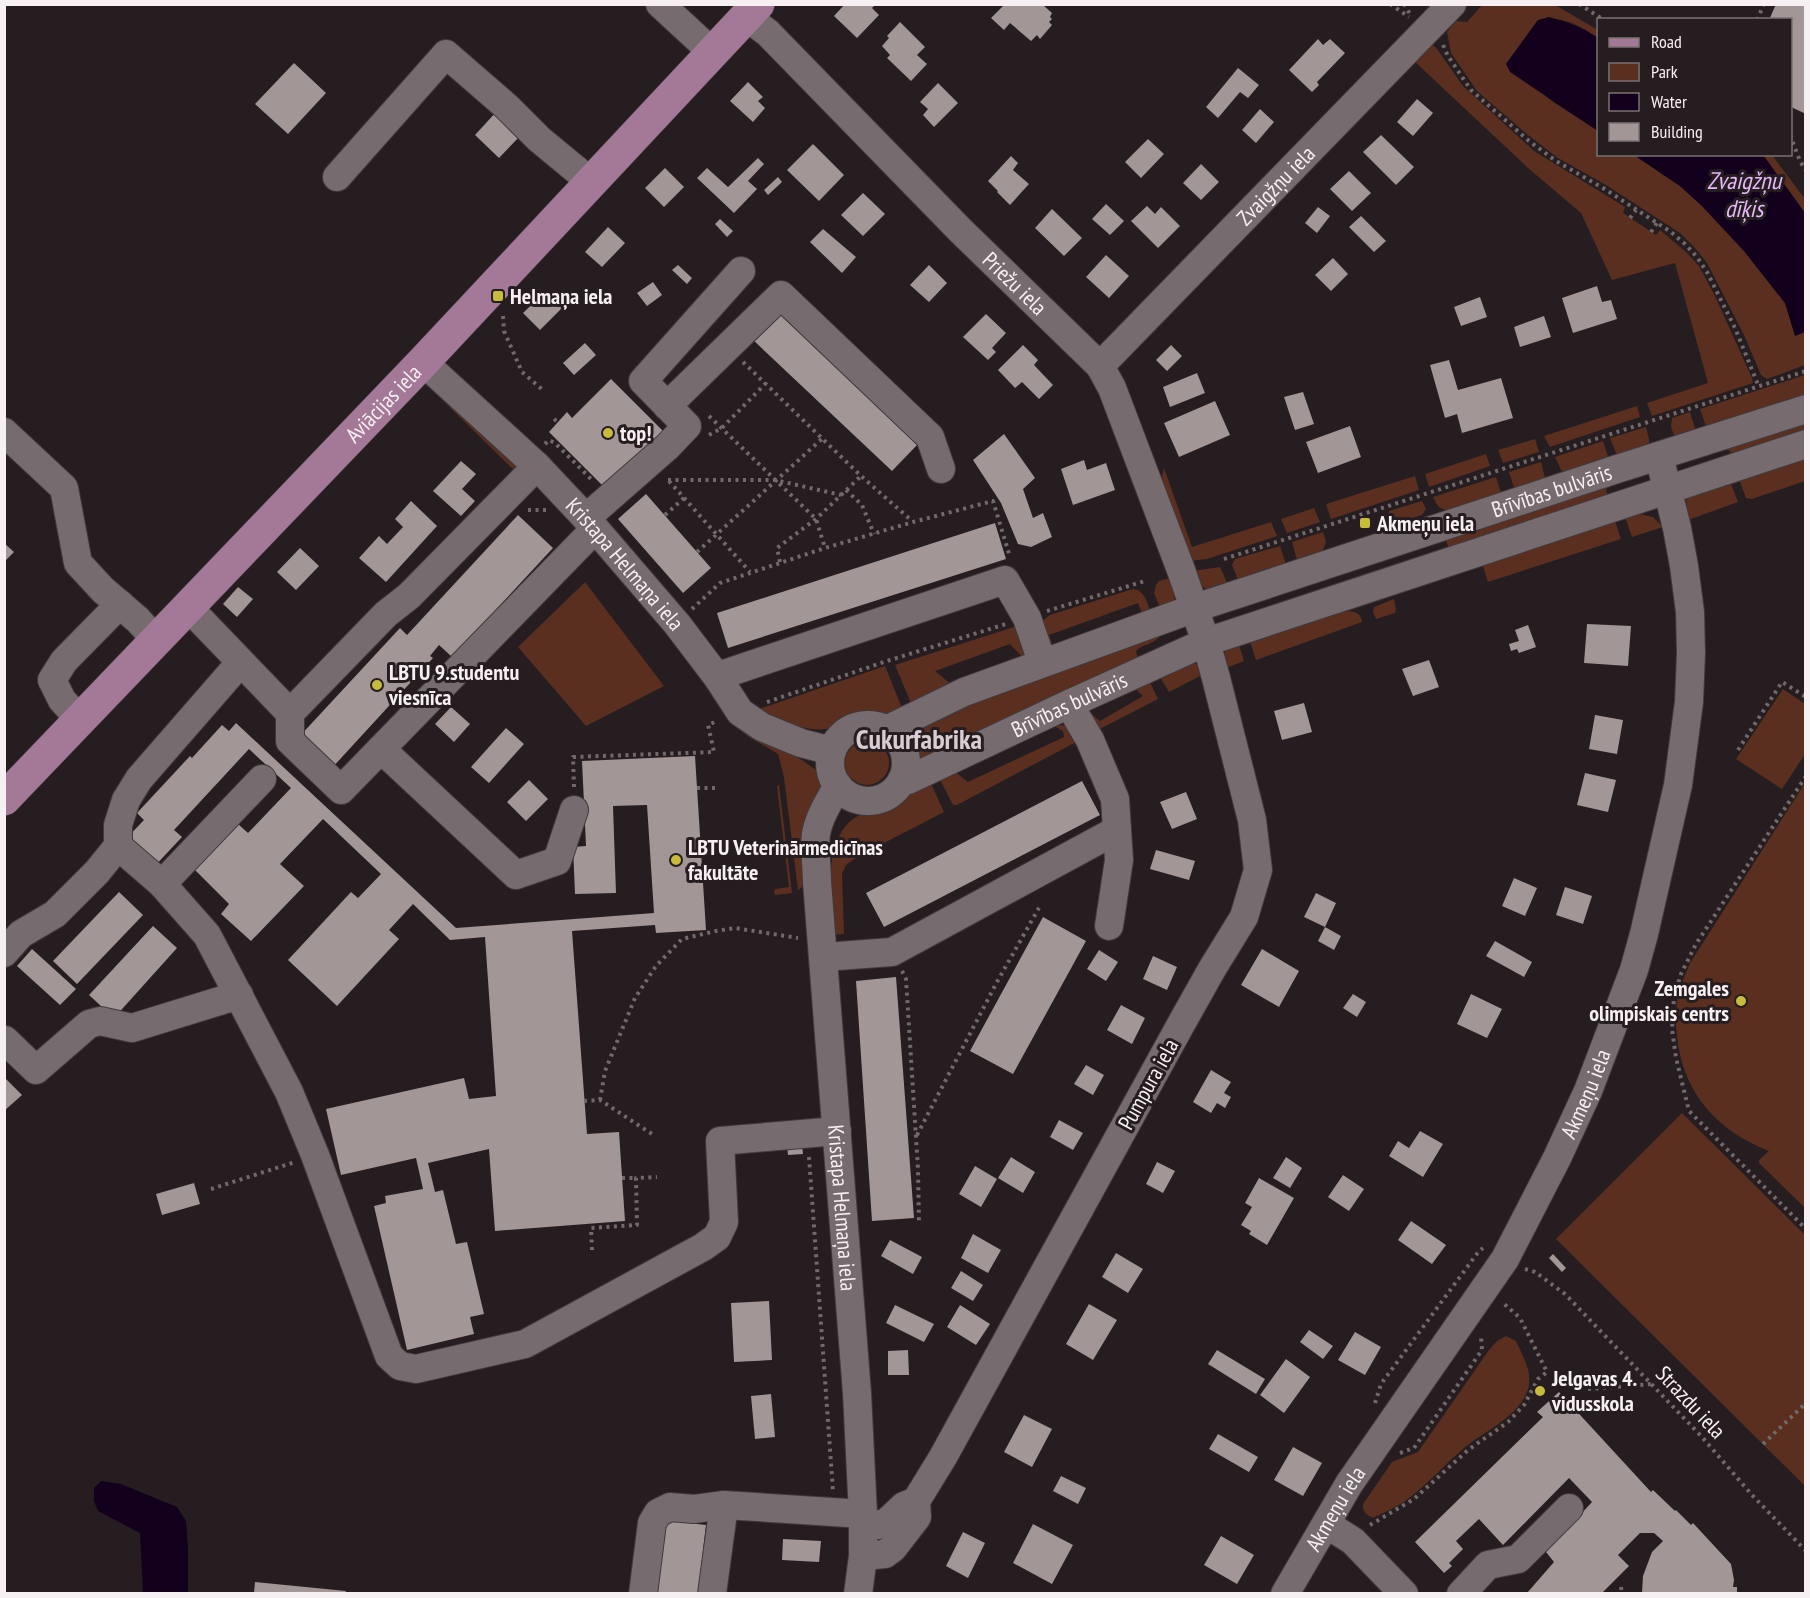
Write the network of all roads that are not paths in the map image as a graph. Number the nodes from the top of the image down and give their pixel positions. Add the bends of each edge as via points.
1 (660, 4) edge
2 (1452, 4) edge
3 (752, 11) edge
4 (712, 52) junction
5 (337, 177) dead end
6 (591, 182) junction
7 (741, 271) dead end
8 (423, 362) junction
9 (1100, 366) junction
10 (675, 399) junction
11 (1806, 409) edge
12 (4, 432) edge
13 (1806, 444) edge
14 (1659, 456) junction
15 (941, 469) dead end
16 (551, 477) junction
17 (1668, 490) junction
18 (591, 523) junction
19 (120, 604) junction
20 (188, 607) junction
21 (1195, 608) junction
22 (156, 640) junction
23 (1206, 642) junction
24 (1042, 662) junction
25 (240, 663) junction
26 (718, 678) junction
27 (1069, 704) junction
28 (290, 713) junction
29 (80, 720) junction
30 (886, 730) junction
31 (381, 749) junction
32 (832, 751) junction
33 (262, 779) dead end
34 (902, 780) junction
35 (848, 793) junction
36 (4, 799) edge
37 (574, 810) road end
38 (1117, 830) junction
39 (118, 846) junction
40 (162, 885) junction
41 (1109, 926) dead end
42 (4, 954) edge
43 (824, 957) junction
44 (239, 995) junction
45 (4, 1040) edge
46 (824, 1133) junction
47 (916, 1501) junction
48 (724, 1504) junction
49 (1569, 1508) dead end
50 (863, 1520) junction
51 (1326, 1524) junction
52 (863, 1556) junction
53 (643, 1593) edge
54 (712, 1593) edge
55 (858, 1593) edge
56 (1285, 1593) edge
57 (1404, 1593) edge
58 (1461, 1593) edge

1 - 4 street
2 - 9 street, Zvaigžņu iela
3 - 4 main road, Aviācijas iela
3 - 9 street, Priežu iela via 768,33 960,230
4 - 6 main road, Aviācijas iela
5 - 6 street via 446,54
6 - 8 main road, Aviācijas iela
7 - 10 street via 643,381
8 - 16 street, Kristapa Helmaņa iela
8 - 20 main road, Aviācijas iela
9 - 21 street, Priežu iela via 1112,388
10 - 15 street via 782,295 930,437
10 - 18 street via 687,426 668,447 659,471
11 - 14 street, Brīvības bulvāris
12 - 19 street via 64,488 78,563
13 - 17 street, Brīvības bulvāris
14 - 17 street, Akmeņu iela
14 - 21 street, Brīvības bulvāris
16 - 18 street, Kristapa Helmaņa iela
16 - 28 street via 386,614
17 - 23 street, Brīvības bulvāris
17 - 51 street, Akmeņu iela via 1690,612 1689,702 1678,785 1634,970 1588,1090 1505,1259 1349,1484
18 - 26 street, Kristapa Helmaņa iela
18 - 31 street
19 - 22 street
19 - 29 street via 64,661 52,680 62,700
20 - 22 main road, Aviācijas iela
20 - 25 street
21 - 23 street
21 - 24 street, Brīvības bulvāris
22 - 29 main road, Aviācijas iela
23 - 27 street, Brīvības bulvāris
23 - 47 street, Pumpura iela via 1252,820 1258,870 1244,917
24 - 26 street via 1028,618 1005,580
24 - 30 street, Brīvības bulvāris via 964,692
25 - 28 street
25 - 39 street via 139,779 126,800 118,825
26 - 32 street, Kristapa Helmaņa iela via 740,712 762,727
27 - 34 street, Brīvības bulvāris
27 - 38 street via 1090,740 1114,799
28 - 31 street via 290,741 341,790
29 - 36 main road, Aviācijas iela
30 - 32 street via 874,726 848,730
30 - 34 street via 904,752
31 - 37 street via 516,875 557,861
32 - 35 street via 832,776
33 - 40 street
34 - 35 street, Brīvības bulvāris via 891,794 875,801
35 - 43 street, Kristapa Helmaņa iela via 821,817 816,835
38 - 41 street via 1119,860
38 - 43 street via 892,952
39 - 40 street
39 - 42 street via 55,914 21,934
40 - 44 street via 207,935
43 - 46 street, Kristapa Helmaņa iela
44 - 45 street via 132,1028 100,1021 89,1024 36,1070
44 - 46 street via 289,1092 389,1356 400,1366 416,1369 525,1344 703,1247 717,1237 724,1222 720,1141
46 - 50 street, Kristapa Helmaņa iela via 857,1393
47 - 50 street, Pumpura iela via 887,1522 878,1525
47 - 52 street, Pumpura iela via 918,1517 893,1548 885,1554
48 - 50 street, Pumpura iela via 834,1512
48 - 53 street, Pumpura iela via 694,1509 670,1507 658,1513 652,1522
48 - 54 street
49 - 58 street via 1518,1559 1488,1565
50 - 52 street, Kristapa Helmaņa iela
51 - 56 street, Akmeņu iela
51 - 57 street via 1353,1541
52 - 55 street

